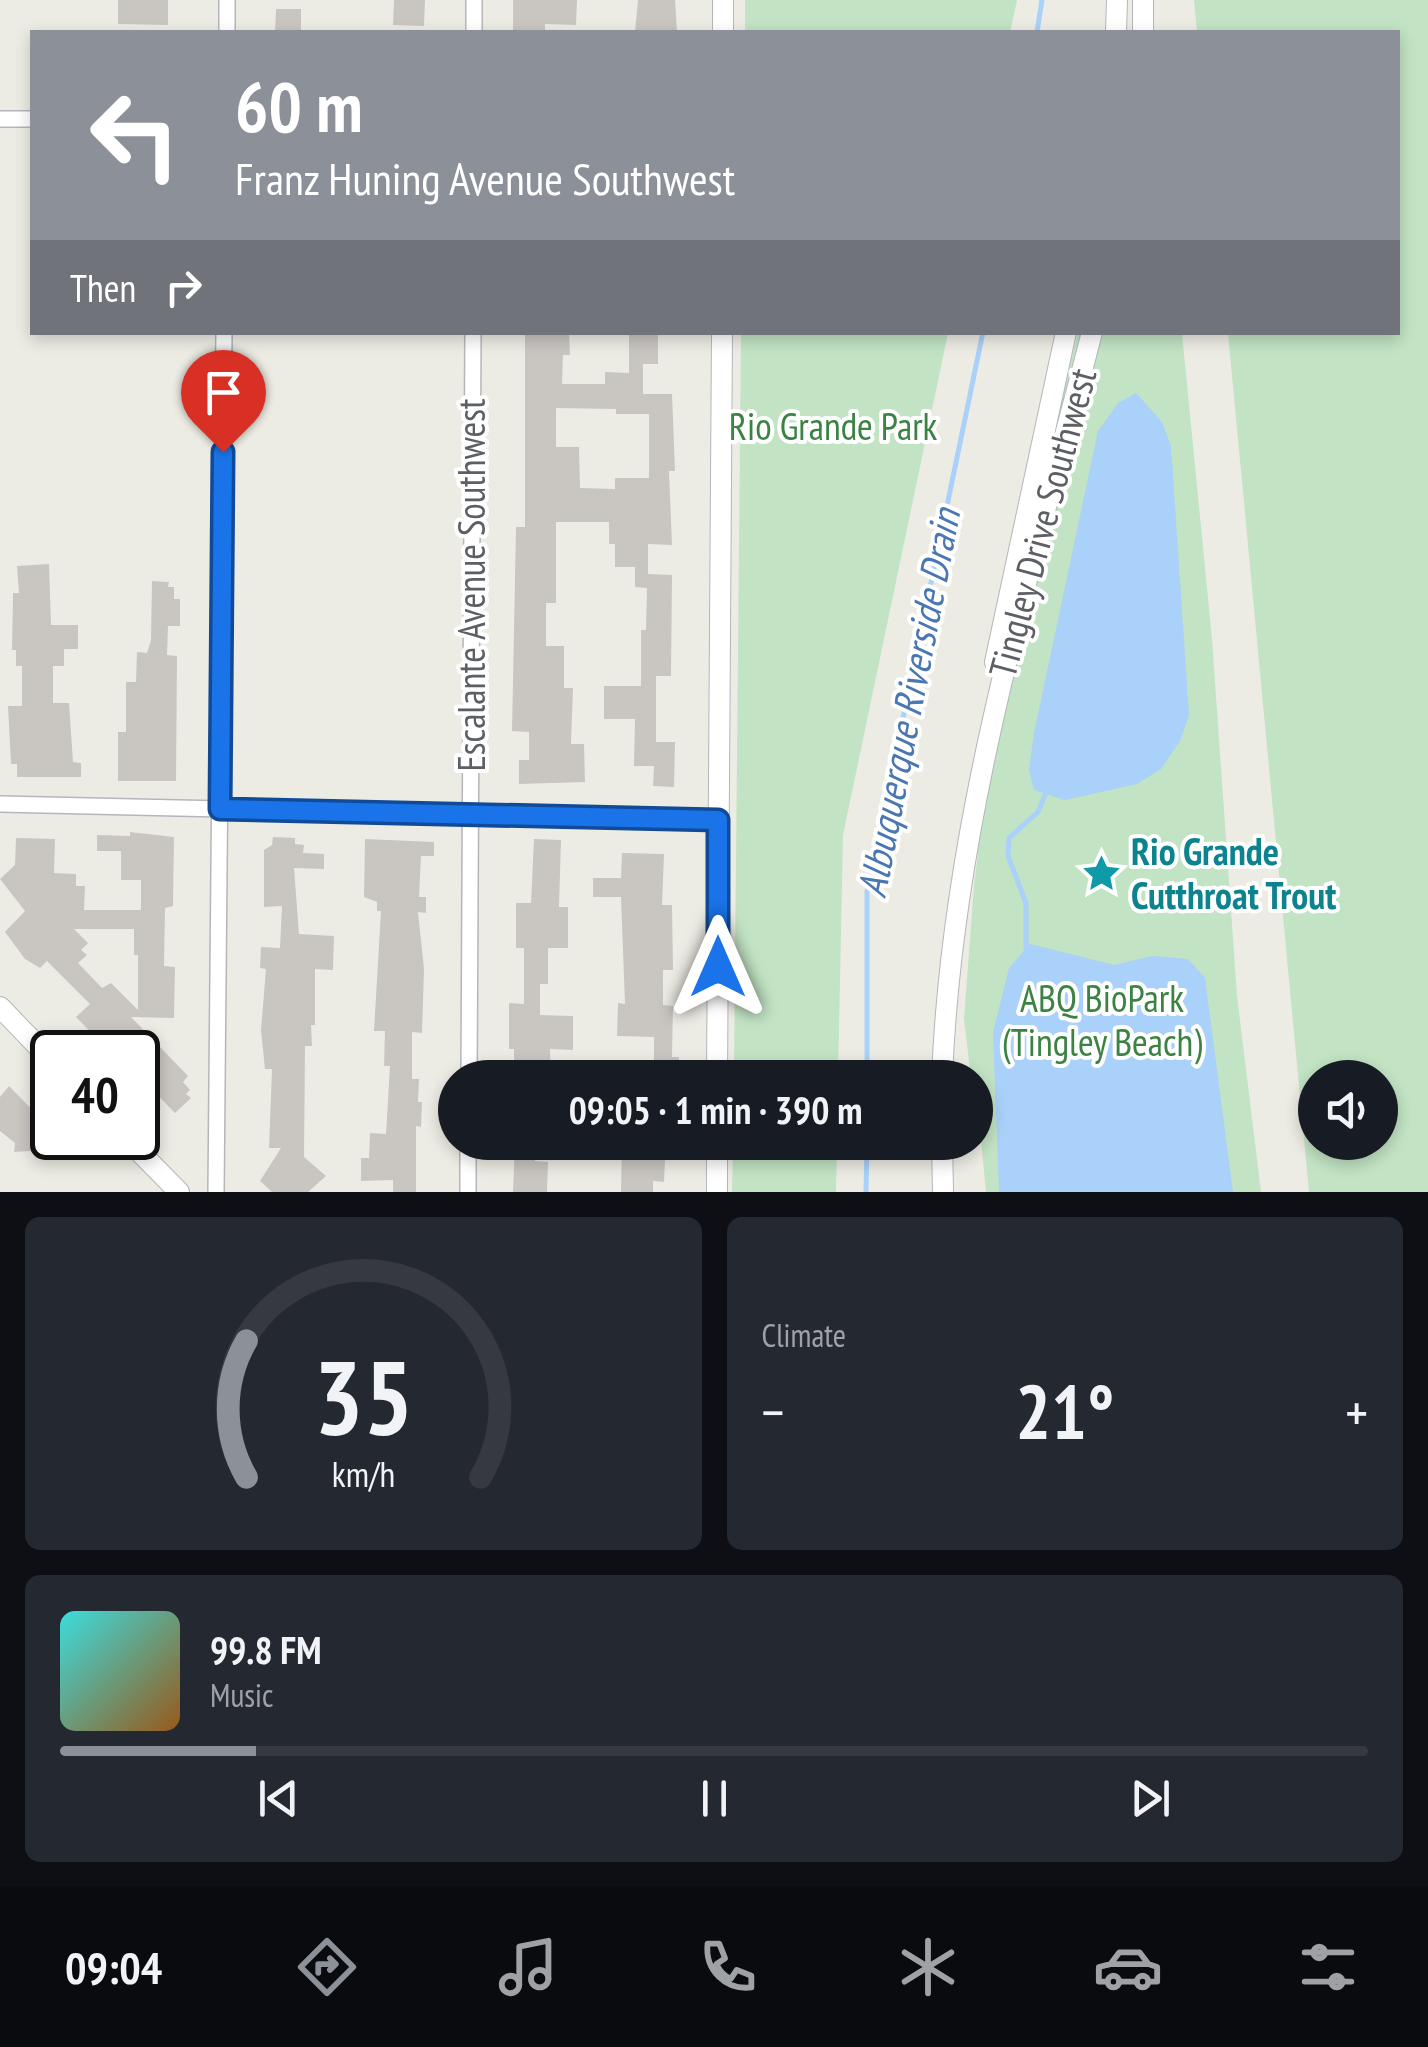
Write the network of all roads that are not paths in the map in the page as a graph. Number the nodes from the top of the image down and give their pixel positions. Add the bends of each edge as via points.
1 (227, 0) edge
2 (474, 0) edge
3 (723, 0) edge
4 (1117, 0) edge
5 (1144, 0) edge
6 (227, 30) edge
7 (474, 30) edge
8 (723, 30) edge
9 (1116, 30) edge
10 (1142, 30) edge
11 (0, 118) edge
12 (30, 119) edge
13 (224, 335) edge
14 (473, 335) edge
15 (722, 335) edge
16 (1065, 335) edge
17 (1091, 335) edge
18 (992, 714) junction
19 (0, 804) edge
20 (220, 809) junction
21 (472, 815) junction
22 (718, 820) junction
23 (0, 1007) edge
24 (30, 1039) edge
25 (469, 1060) edge
26 (717, 1060) edge
27 (943, 1060) edge
28 (148, 1160) edge
29 (468, 1160) edge
30 (717, 1160) edge
31 (942, 1160) edge
32 (179, 1192) edge
33 (216, 1192) edge
34 (468, 1192) edge
35 (717, 1192) edge
36 (943, 1192) edge

1 - 6 street
2 - 7 street
3 - 8 street
4 - 9 street
5 - 10 street
11 - 12 street
13 - 20 street
14 - 21 street, Escalante Avenue Southwest
15 - 22 street
16 - 18 street, Tingley Drive Southwest via 992,672
17 - 18 street, Tingley Drive Southwest
18 - 27 street, Tingley Drive Southwest via 956,901
19 - 20 street
20 - 21 street
20 - 33 street
21 - 22 street
21 - 25 street, Escalante Avenue Southwest
22 - 26 street
23 - 24 street
28 - 32 street
29 - 34 street
30 - 35 street
31 - 36 street

